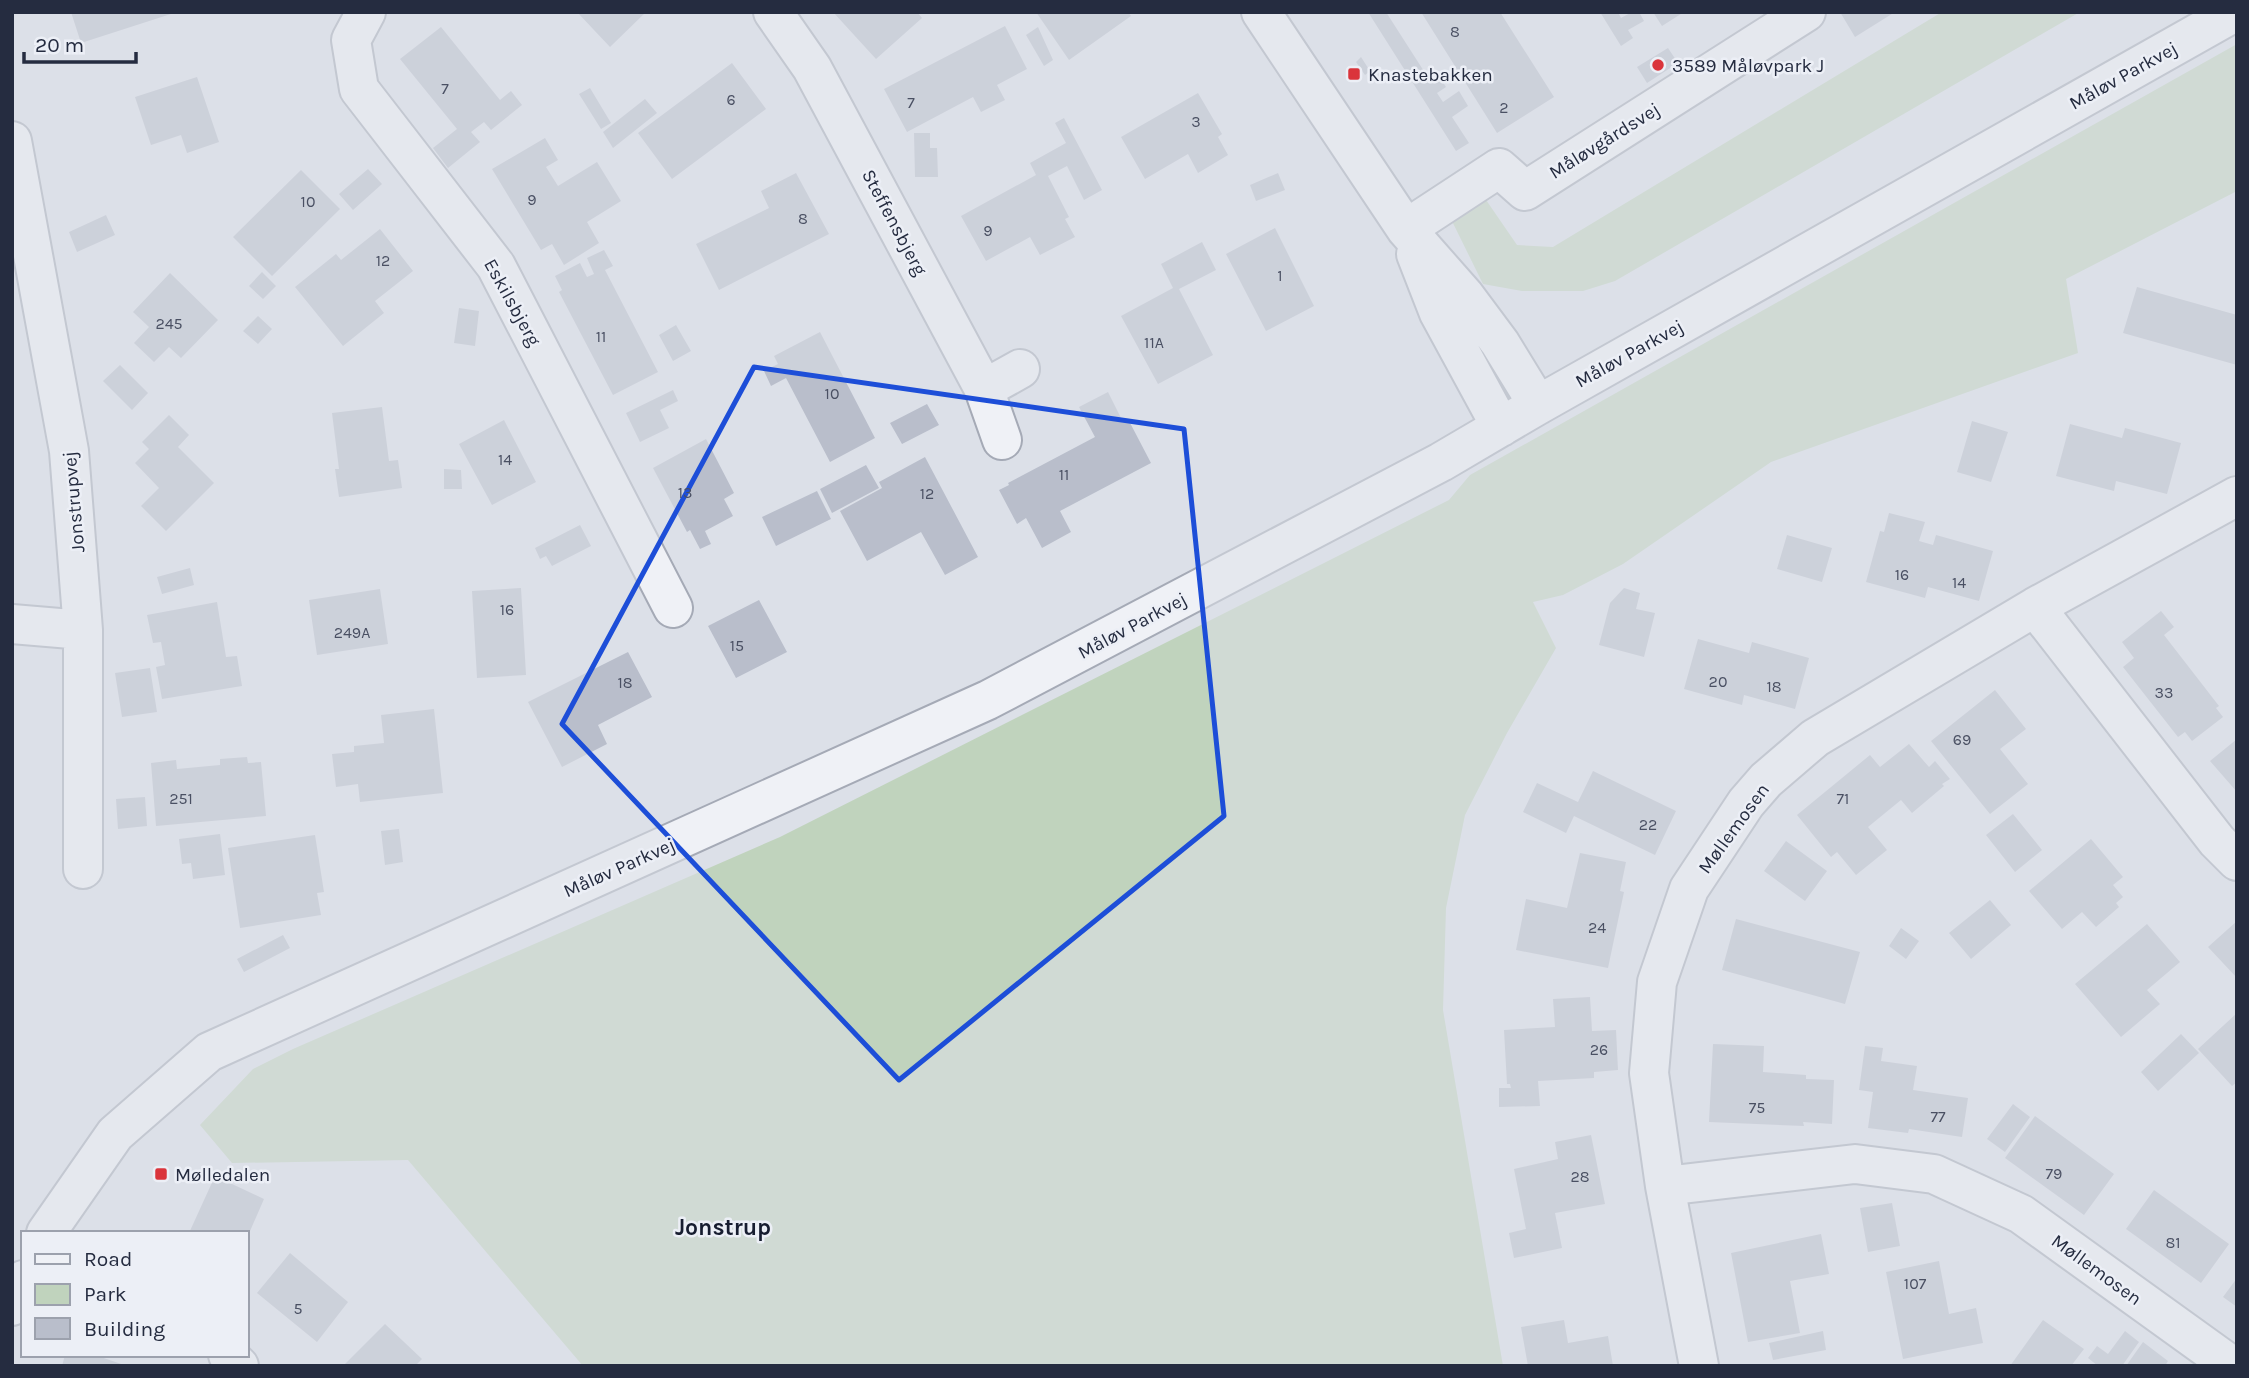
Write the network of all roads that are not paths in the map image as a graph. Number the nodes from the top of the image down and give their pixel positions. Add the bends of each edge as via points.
1 (366, 12) edge
2 (773, 12) edge
3 (1261, 12) edge
4 (1806, 12) edge
5 (2235, 12) edge
6 (12, 141) edge
7 (1406, 229) junction
8 (1020, 369) dead end
9 (984, 389) junction
10 (1538, 405) junction
11 (1501, 427) junction
12 (1002, 440) dead end
13 (2237, 496) edge
14 (2035, 607) junction
15 (673, 608) dead end
16 (12, 624) edge
17 (83, 630) junction
18 (2237, 861) edge
19 (83, 869) dead end
20 (1665, 1186) junction
21 (47, 1231) edge
22 (21, 1285) edge
23 (12, 1306) edge
24 (1699, 1366) edge
25 (2232, 1366) edge

1 - 15 street, Eskilsbjerg via 351,40 359,89 496,266
2 - 9 street, Steffensbjerg via 813,68
3 - 7 street
4 - 7 street, Måløvgårdsvej via 1525,191 1499,168
5 - 10 street, Måløv Parkvej
6 - 17 street, Jonstrupvej via 69,451
7 - 10 street via 1465,296
7 - 11 street via 1439,313
8 - 9 street
9 - 12 street, Steffensbjerg
10 - 11 street, Måløv Parkvej
11 - 21 street, Måløv Parkvej via 988,700 209,1052 115,1134
13 - 14 street, Møllemosen
14 - 18 street
14 - 20 street, Møllemosen via 1815,738 1746,803 1689,889 1657,982 1649,1073
16 - 17 street
17 - 19 street, Jonstrupvej
20 - 24 street, Møllemosen
20 - 25 street, Møllemosen via 1855,1164 1934,1174 2021,1214
22 - 23 street

